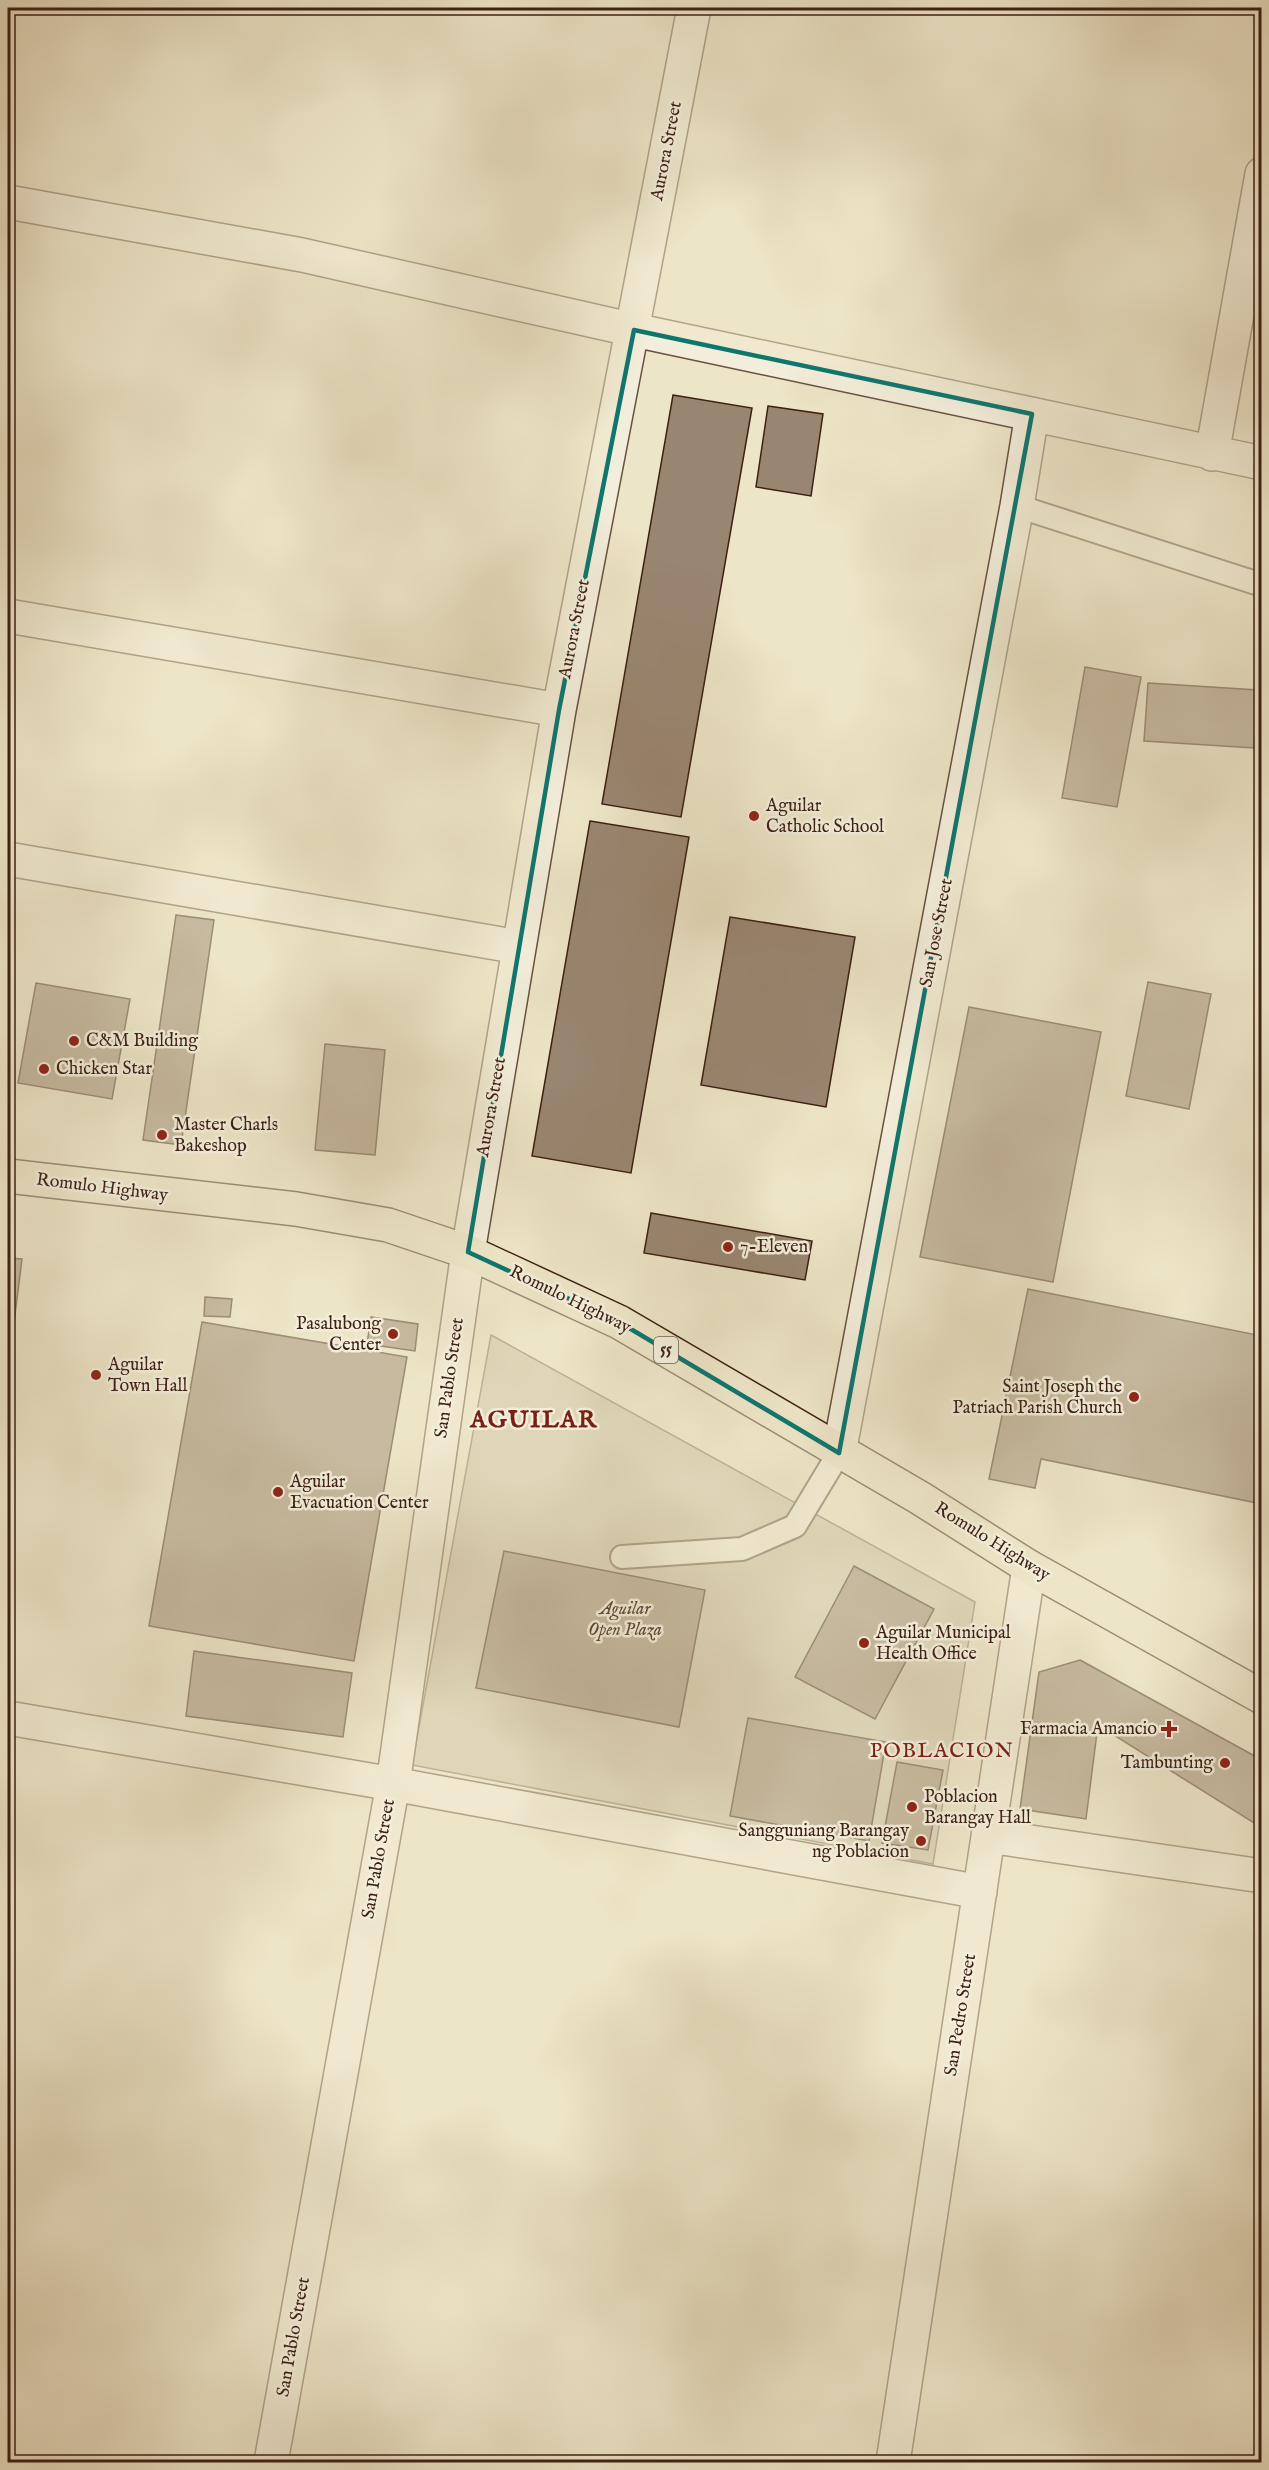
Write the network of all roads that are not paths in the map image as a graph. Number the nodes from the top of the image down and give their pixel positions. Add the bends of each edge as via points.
1 (694, 8) edge
2 (1262, 174) edge
3 (8, 202) edge
4 (634, 330) junction
5 (1032, 414) junction
6 (1212, 454) junction
7 (1262, 463) edge
8 (1017, 506) junction
9 (1262, 585) edge
10 (8, 616) edge
11 (559, 710) junction
12 (8, 859) edge
13 (519, 947) junction
14 (8, 1176) edge
15 (468, 1252) junction
16 (839, 1453) junction
17 (622, 1557) dead end
18 (1029, 1567) junction
19 (1262, 1697) edge
20 (8, 1718) edge
21 (393, 1784) junction
22 (989, 1836) junction
23 (1262, 1876) edge
24 (980, 1892) junction
25 (271, 2463) edge
26 (893, 2463) edge

1 - 4 street, Aurora Street
2 - 6 street
3 - 4 street via 302,255
4 - 5 street
4 - 11 street, Aurora Street
5 - 6 street
5 - 8 street, San Jose Street
6 - 7 street
8 - 9 lane
8 - 16 street, San Jose Street
10 - 11 street
11 - 13 street, Aurora Street
12 - 13 street
13 - 15 street, Aurora Street
14 - 15 highway, Romulo Highway / 55 via 296,1209 388,1225
15 - 16 highway, Romulo Highway / 55 via 618,1322
15 - 21 street, San Pablo Street
16 - 17 lane via 795,1526 742,1549
16 - 18 highway, Romulo Highway / 55 via 920,1498
18 - 19 highway, Romulo Highway / 55
18 - 22 street, San Pedro Street
20 - 21 street
21 - 24 street
21 - 25 street, San Pablo Street
22 - 23 street
22 - 24 street, San Pedro Street
24 - 26 street, San Pedro Street

